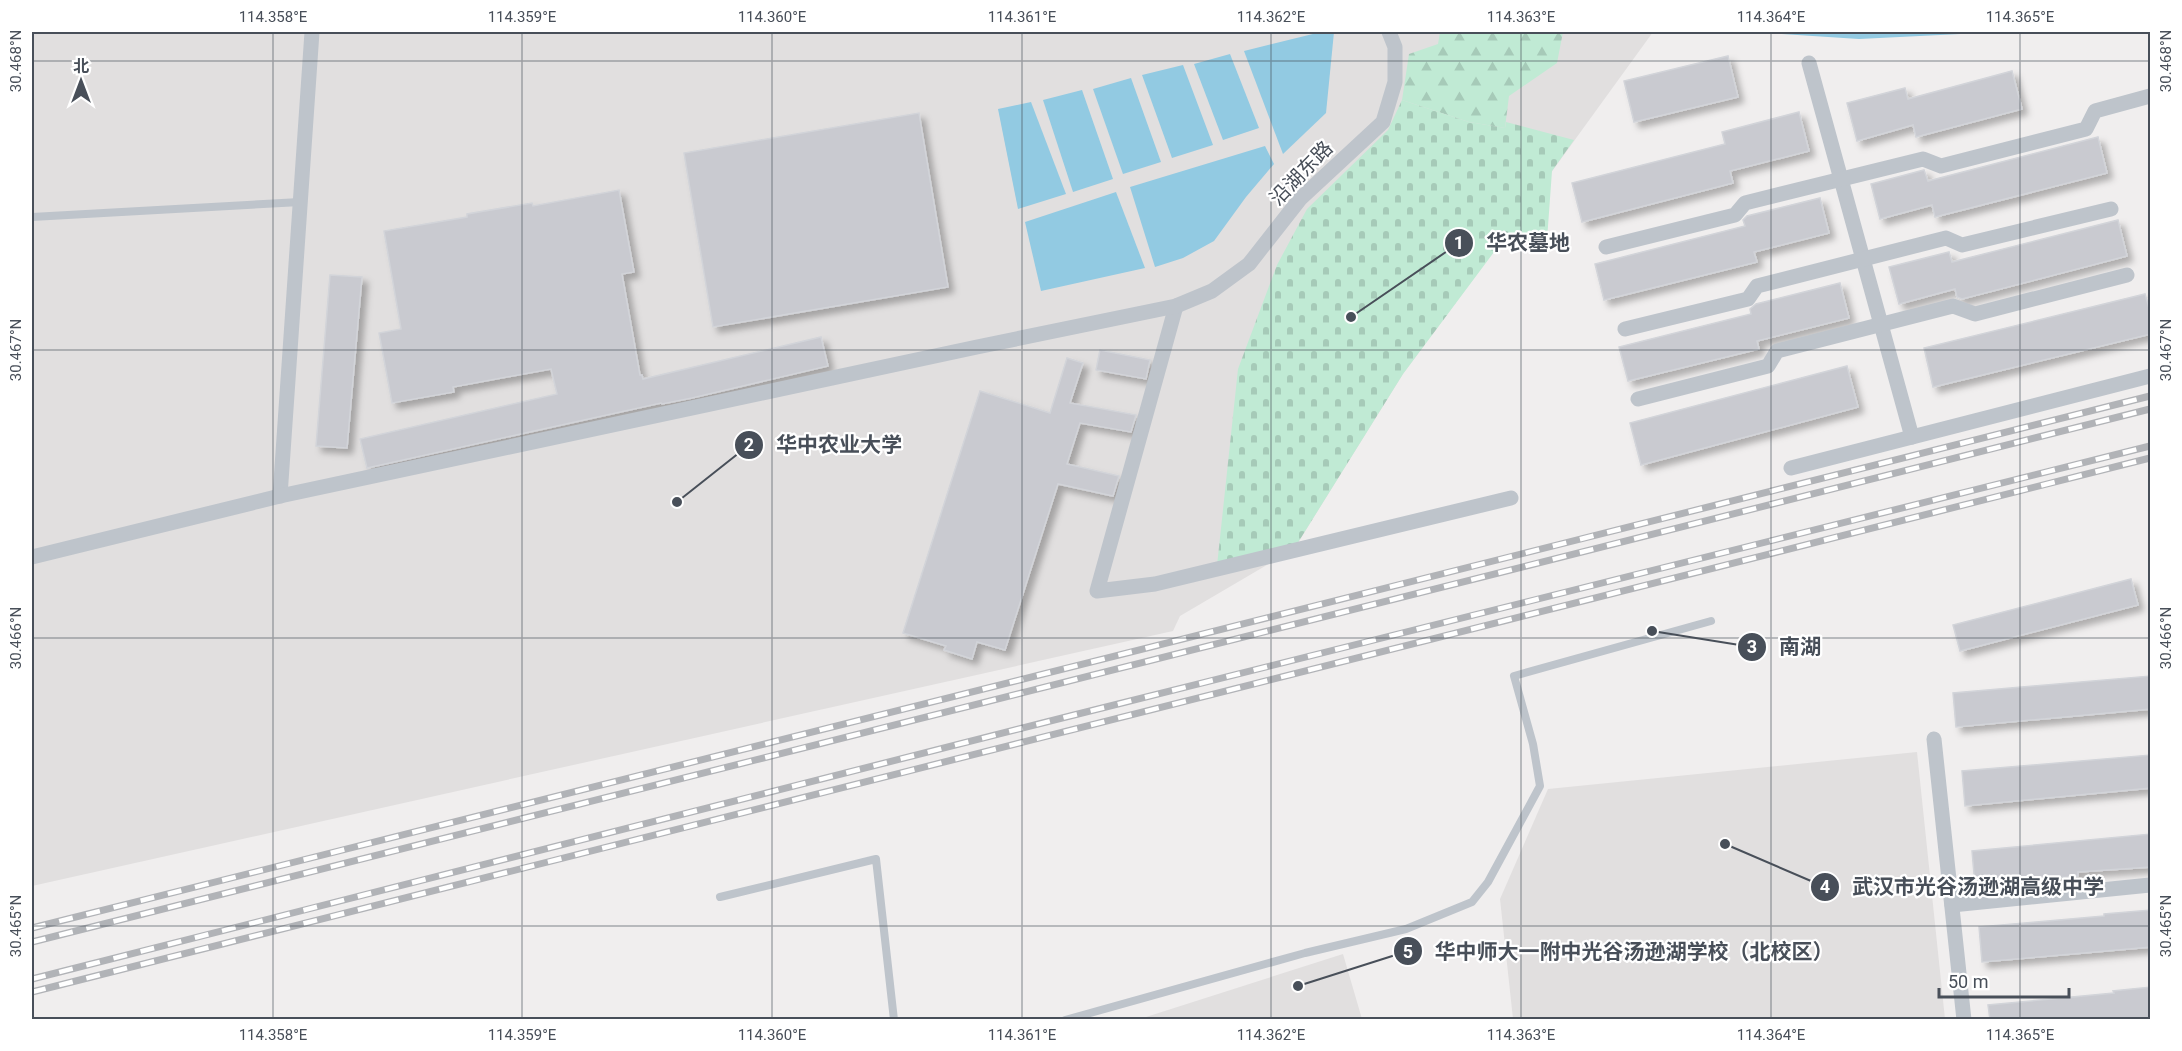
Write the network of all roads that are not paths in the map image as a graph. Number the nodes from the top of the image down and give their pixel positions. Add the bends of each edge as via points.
1 (312, 32) edge
2 (1389, 32) edge
3 (1809, 63) dead end
4 (2151, 96) edge
5 (1840, 179) junction
6 (300, 202) junction
7 (2111, 209) dead end
8 (32, 217) edge
9 (1606, 248) dead end
10 (1863, 259) junction
11 (2127, 274) dead end
12 (1176, 306) junction
13 (1881, 324) junction
14 (1625, 329) dead end
15 (2151, 376) edge
16 (1638, 399) dead end
17 (1912, 437) junction
18 (1791, 468) dead end
19 (280, 496) junction
20 (1512, 498) dead end
21 (32, 557) edge
22 (1711, 621) dead end
23 (1934, 739) dead end
24 (2151, 885) edge
25 (720, 897) dead end
26 (1952, 905) junction
27 (894, 1020) edge
28 (1065, 1020) edge
29 (1964, 1020) edge

1 - 6 street
2 - 12 street, 沿湖东路 via 1395,47 1395,82 1383,122 1300,199 1249,264 1212,291
3 - 5 street
4 - 5 street via 2095,111 2086,129 1941,166 1923,159
5 - 9 street via 1745,203 1736,215
5 - 10 street
6 - 8 lane
6 - 19 street
7 - 10 street via 1962,245 1946,238
10 - 13 street
10 - 14 street via 1757,286 1748,299
11 - 13 street via 1975,314 1953,306
12 - 19 street, 沿湖东路
12 - 20 street via 1097,591 1155,584
13 - 16 street via 1777,351 1768,366
13 - 17 street
15 - 17 street
17 - 18 street
19 - 21 street, 沿湖东路
22 - 28 lane via 1514,676 1540,786 1488,882 1472,902 1406,929
23 - 26 street
24 - 26 street
25 - 27 lane via 876,859
26 - 29 street

